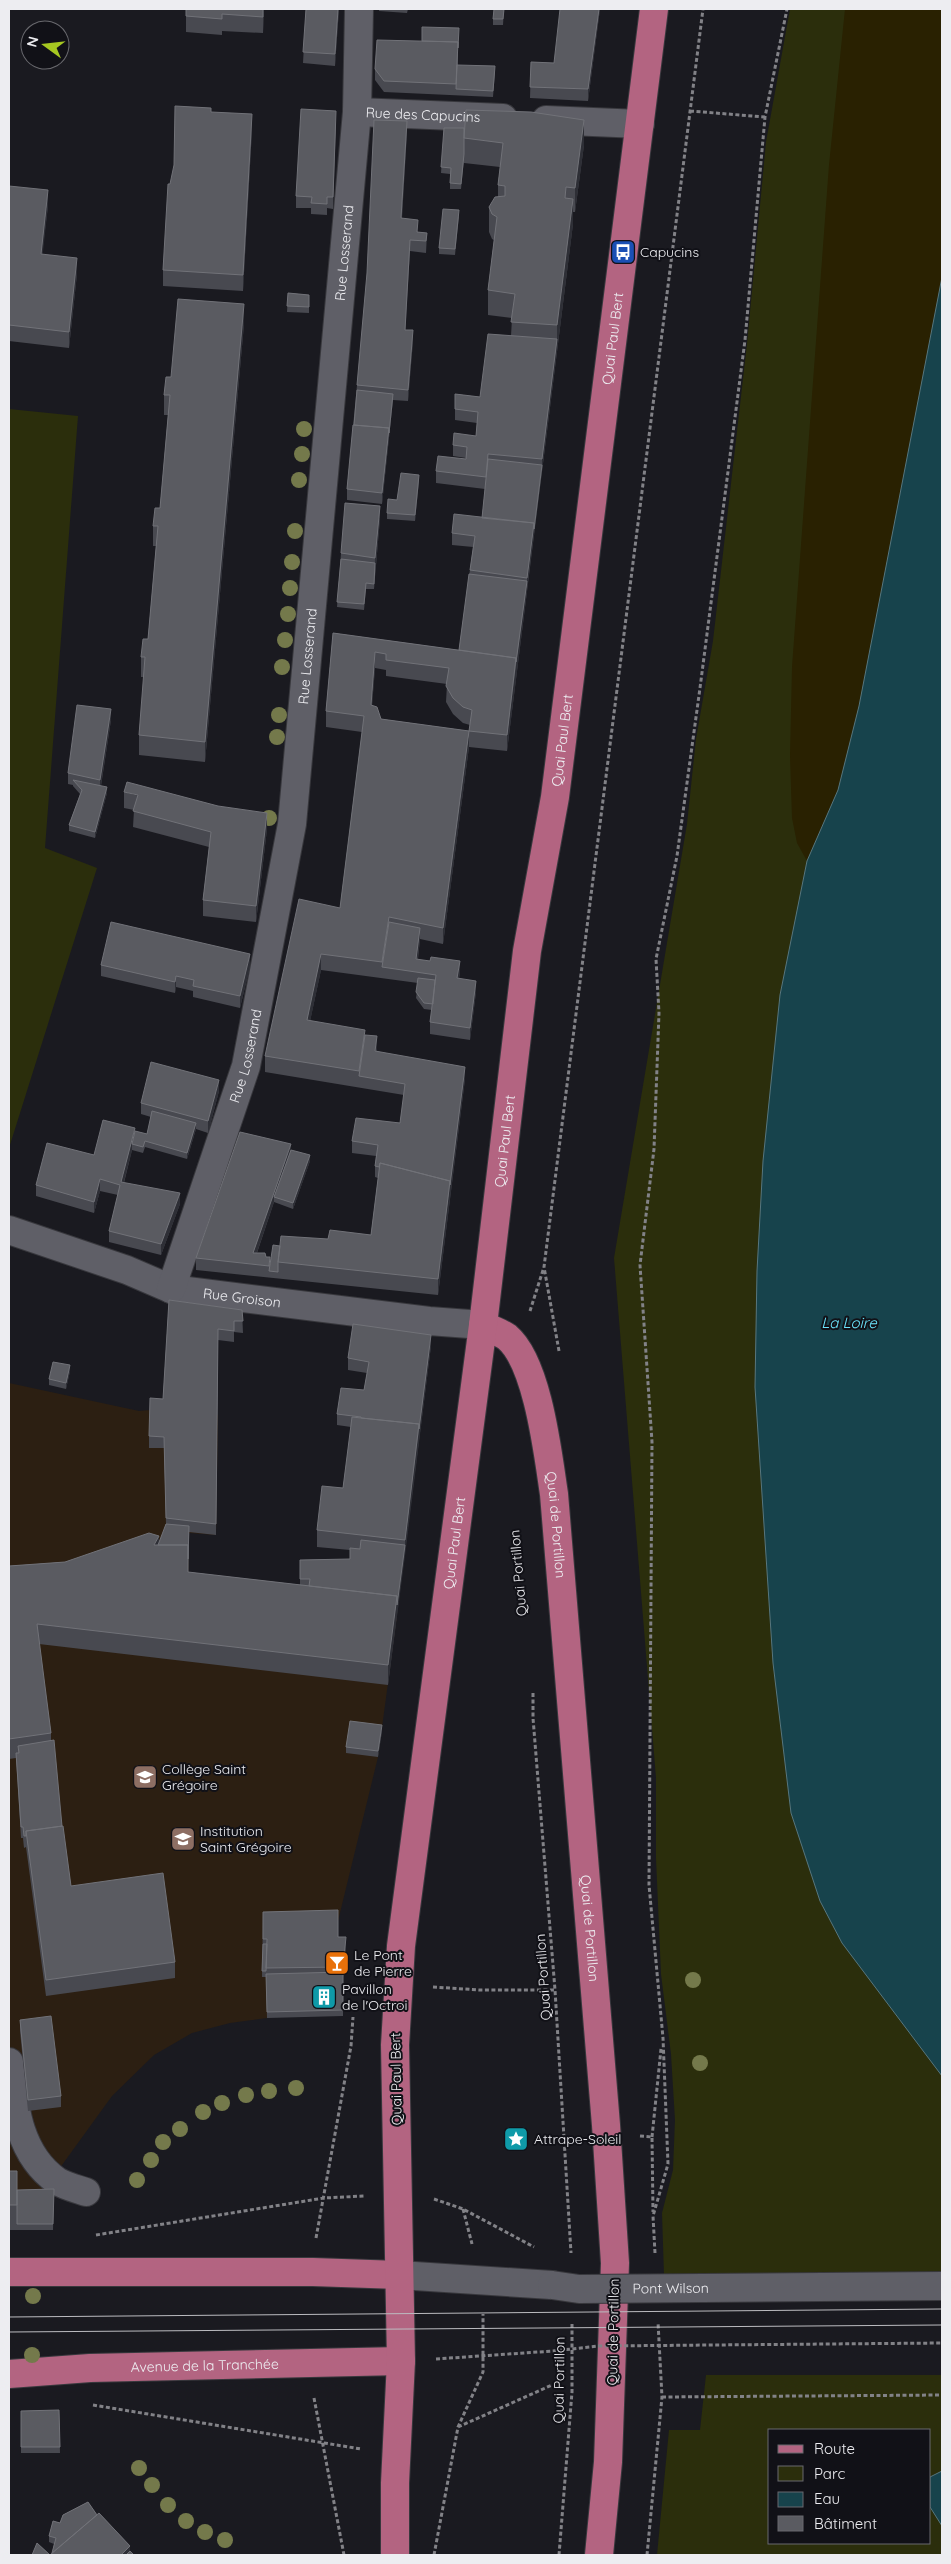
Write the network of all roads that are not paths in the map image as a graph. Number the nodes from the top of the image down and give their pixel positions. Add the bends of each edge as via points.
1 (358, 9) edge
2 (654, 9) edge
3 (357, 112) junction
4 (640, 124) junction
5 (9, 1230) edge
6 (171, 1289) junction
7 (483, 1325) junction
8 (9, 2062) edge
9 (86, 2192) dead end
10 (9, 2272) edge
11 (399, 2275) junction
12 (942, 2286) edge
13 (401, 2361) junction
14 (9, 2374) edge
15 (395, 2555) edge
16 (598, 2555) edge

1 - 3 street, Rue Losserand
2 - 4 main road, Quai Paul Bert
3 - 4 street, Rue des Capucins
3 - 6 street, Rue Losserand via 292,824 246,1066
4 - 7 main road, Quai Paul Bert via 555,797 527,951
5 - 6 street, Rue Groison via 127,1270
6 - 7 street, Rue Groison
7 - 11 main road, Quai Paul Bert via 401,1946 395,2045
7 - 16 main road, Quai de Portillon via 507,1338 518,1351 533,1385 554,1494 615,2263 609,2444
8 - 9 street via 21,2135 40,2164 58,2182
10 - 11 main road
11 - 12 street, Pont Wilson, bridge via 579,2289
11 - 13 main road, Quai Paul Bert
13 - 14 main road, Avenue de la Tranchée via 90,2368
13 - 15 main road

